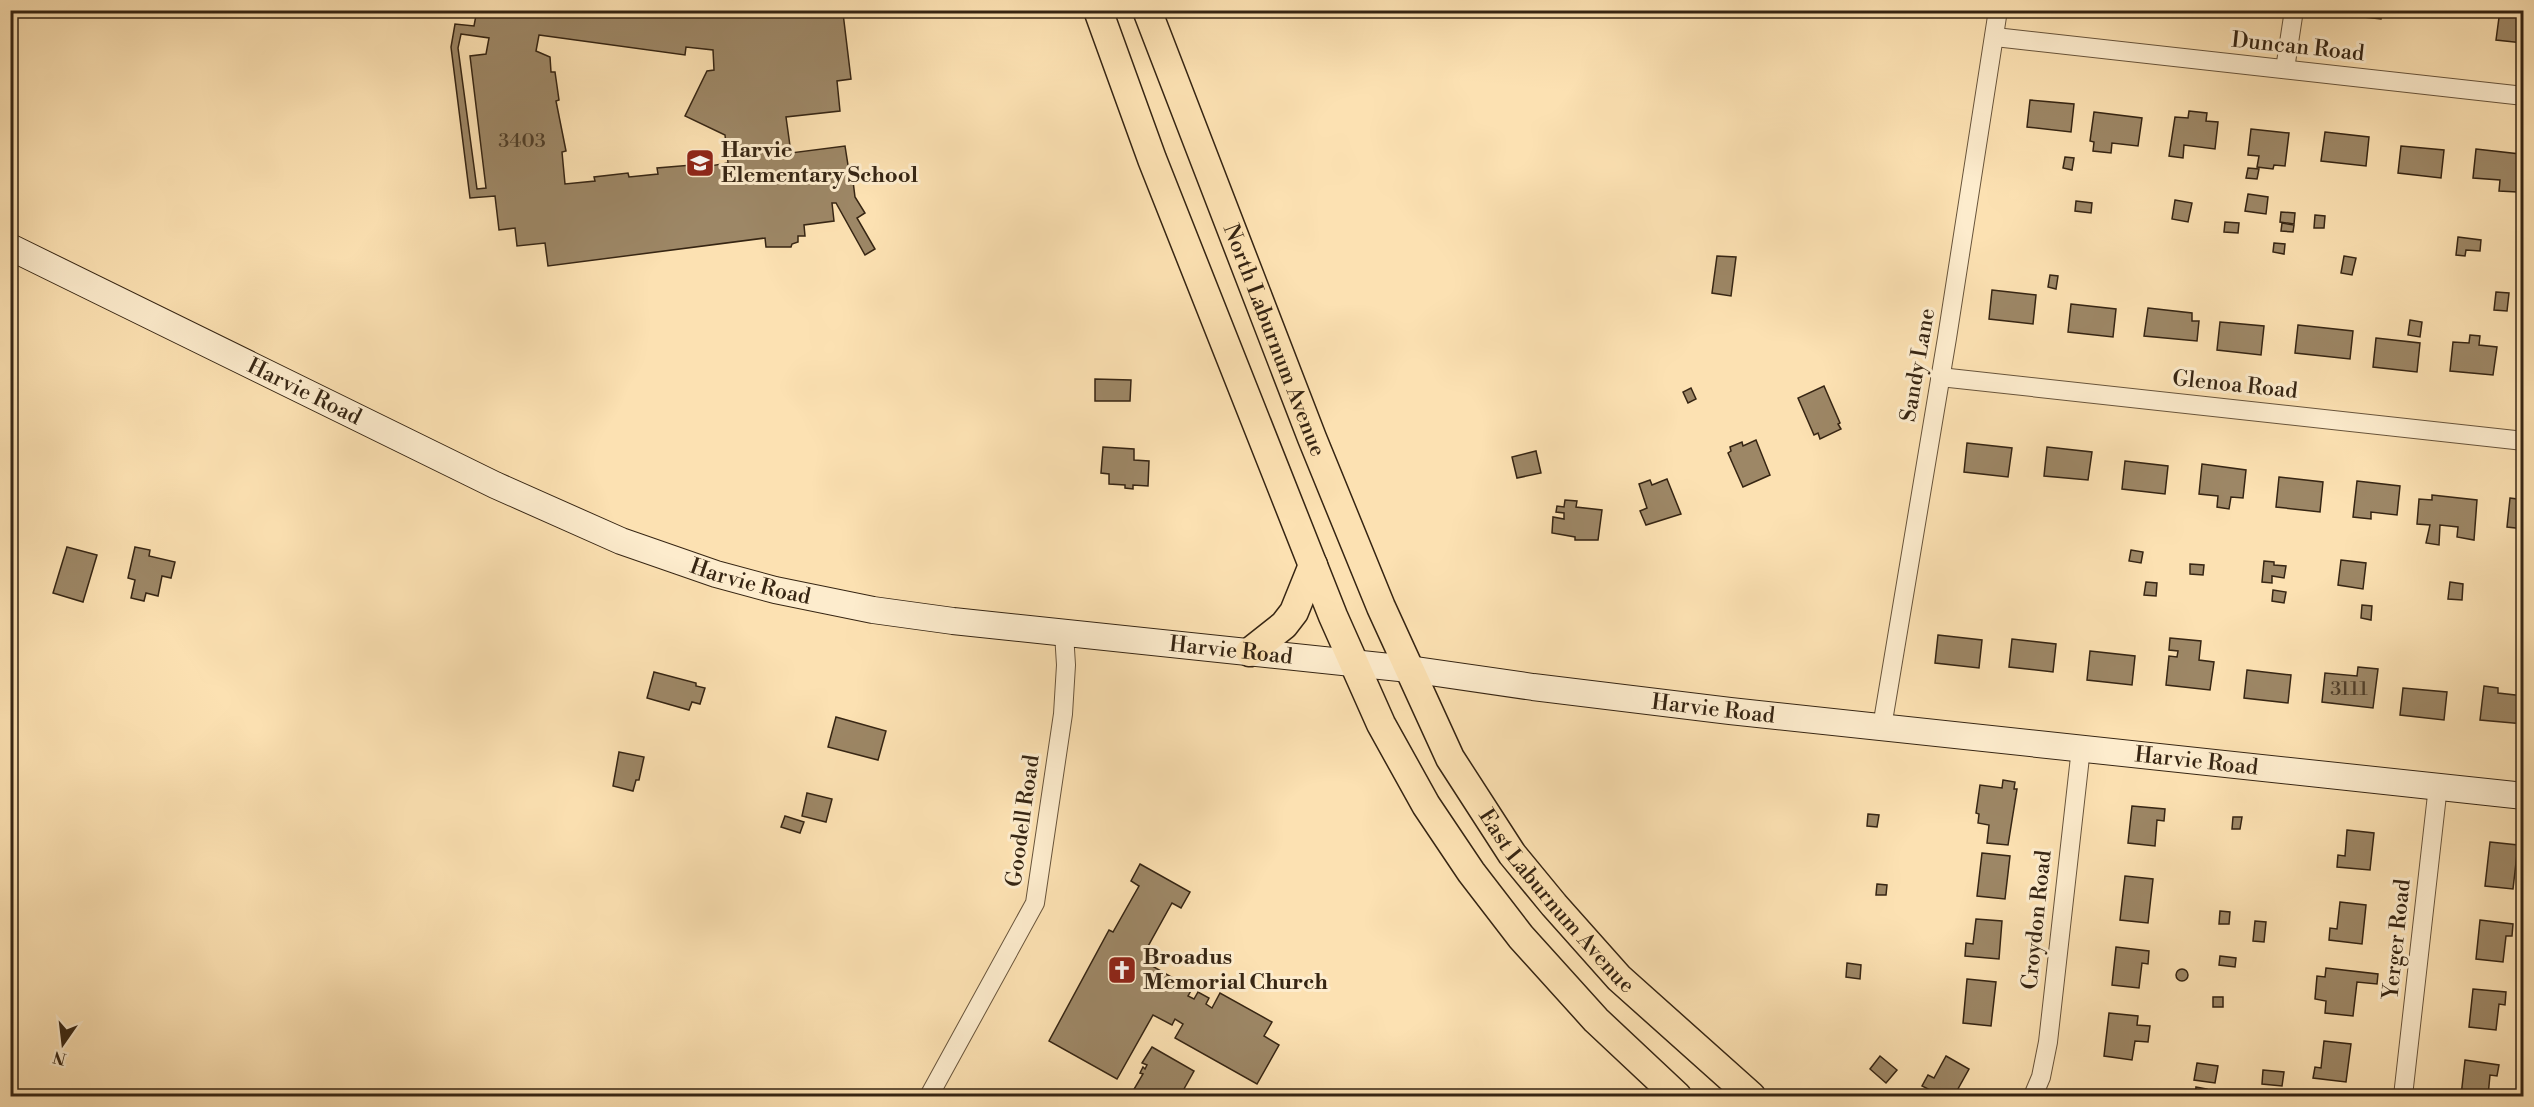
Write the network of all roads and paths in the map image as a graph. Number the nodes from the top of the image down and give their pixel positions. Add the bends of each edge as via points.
1 (1098, 10) edge
2 (1147, 10) edge
3 (1998, 10) edge
4 (2294, 10) edge
5 (1995, 37) junction
6 (2285, 69) junction
7 (2523, 96) edge
8 (10, 247) edge
9 (1940, 377) junction
10 (2523, 441) edge
11 (1313, 565) junction
12 (1064, 633) junction
13 (1250, 651) junction
14 (1355, 663) junction
15 (1409, 669) junction
16 (1881, 727) junction
17 (2081, 748) junction
18 (2438, 786) junction
19 (2523, 796) edge
20 (929, 1096) edge
21 (1677, 1096) edge
22 (1751, 1096) edge
23 (2033, 1096) edge
24 (2403, 1096) edge

1 - 11 main road, North Laburnum Avenue via 1152,159
2 - 15 main road, North Laburnum Avenue via 1312,438
3 - 5 street, Sandy Lane
4 - 6 street
5 - 6 street, Duncan Road
5 - 9 street, Sandy Lane
6 - 7 street, Duncan Road
8 - 12 street, Harvie Road via 495,485 621,541 782,592 873,610
9 - 10 street, Glenoa Road
9 - 16 street, Sandy Lane
11 - 13 main road via 1294,612 1284,625
11 - 14 main road, North Laburnum Avenue
12 - 13 street, Harvie Road
12 - 20 street, Goodell Road via 1063,714 1035,903
13 - 14 street, Harvie Road
14 - 15 street, Harvie Road
14 - 21 main road, East Laburnum Avenue via 1387,734 1426,805 1471,872 1553,975
15 - 16 street, Harvie Road
15 - 22 main road, East Laburnum Avenue via 1450,758 1512,854 1620,978
16 - 17 street, Harvie Road
17 - 18 street, Harvie Road
17 - 23 street, Croydon Road via 2048,1042
18 - 19 street, Harvie Road
18 - 24 street, Yerger Road

